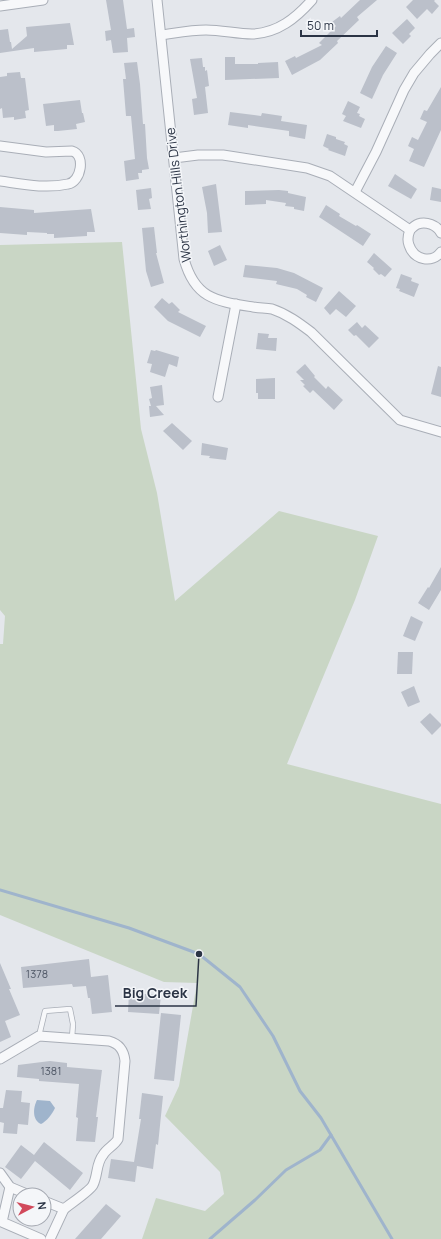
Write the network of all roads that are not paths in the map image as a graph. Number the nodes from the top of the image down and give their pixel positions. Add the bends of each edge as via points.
1 (43, 0) edge
2 (157, 0) edge
3 (312, 0) edge
4 (0, 6) edge
5 (161, 35) junction
6 (441, 43) edge
7 (0, 146) edge
8 (174, 158) junction
9 (0, 180) edge
10 (355, 192) junction
11 (410, 230) junction
12 (441, 233) edge
13 (441, 252) edge
14 (236, 304) junction
15 (218, 397) dead end
16 (441, 432) edge
17 (39, 1036) junction
18 (72, 1038) junction
19 (0, 1058) edge
20 (0, 1173) edge
21 (10, 1187) joint
22 (52, 1204) edge
23 (64, 1209) junction
24 (41, 1239) edge
25 (50, 1239) edge

1 - 4 street
2 - 5 street, Worthington Hills Drive
3 - 5 street via 299,14 274,30 253,34 206,30
5 - 8 street, Worthington Hills Drive
6 - 10 street via 414,73
7 - 9 street via 46,152 72,151 79,156 80,168 75,180 69,184 38,186
8 - 10 street via 198,155 223,156 307,168 330,176
8 - 14 street, Worthington Hills Drive via 184,259 188,272 196,285 207,295 222,302
10 - 11 street
11 - 12 street via 419,224 430,223 439,228
11 - 13 street via 409,246 417,256 436,258
14 - 15 street
14 - 16 street, Worthington Hills Drive via 271,309 300,323 400,420
17 - 18 street
17 - 18 lane via 45,1011 70,1009
17 - 19 street
18 - 23 street via 115,1043 121,1048 125,1061 118,1139 102,1155 92,1186
20 - 21 street
21 - 24 street via 2,1222
22 - 23 street
23 - 25 street

